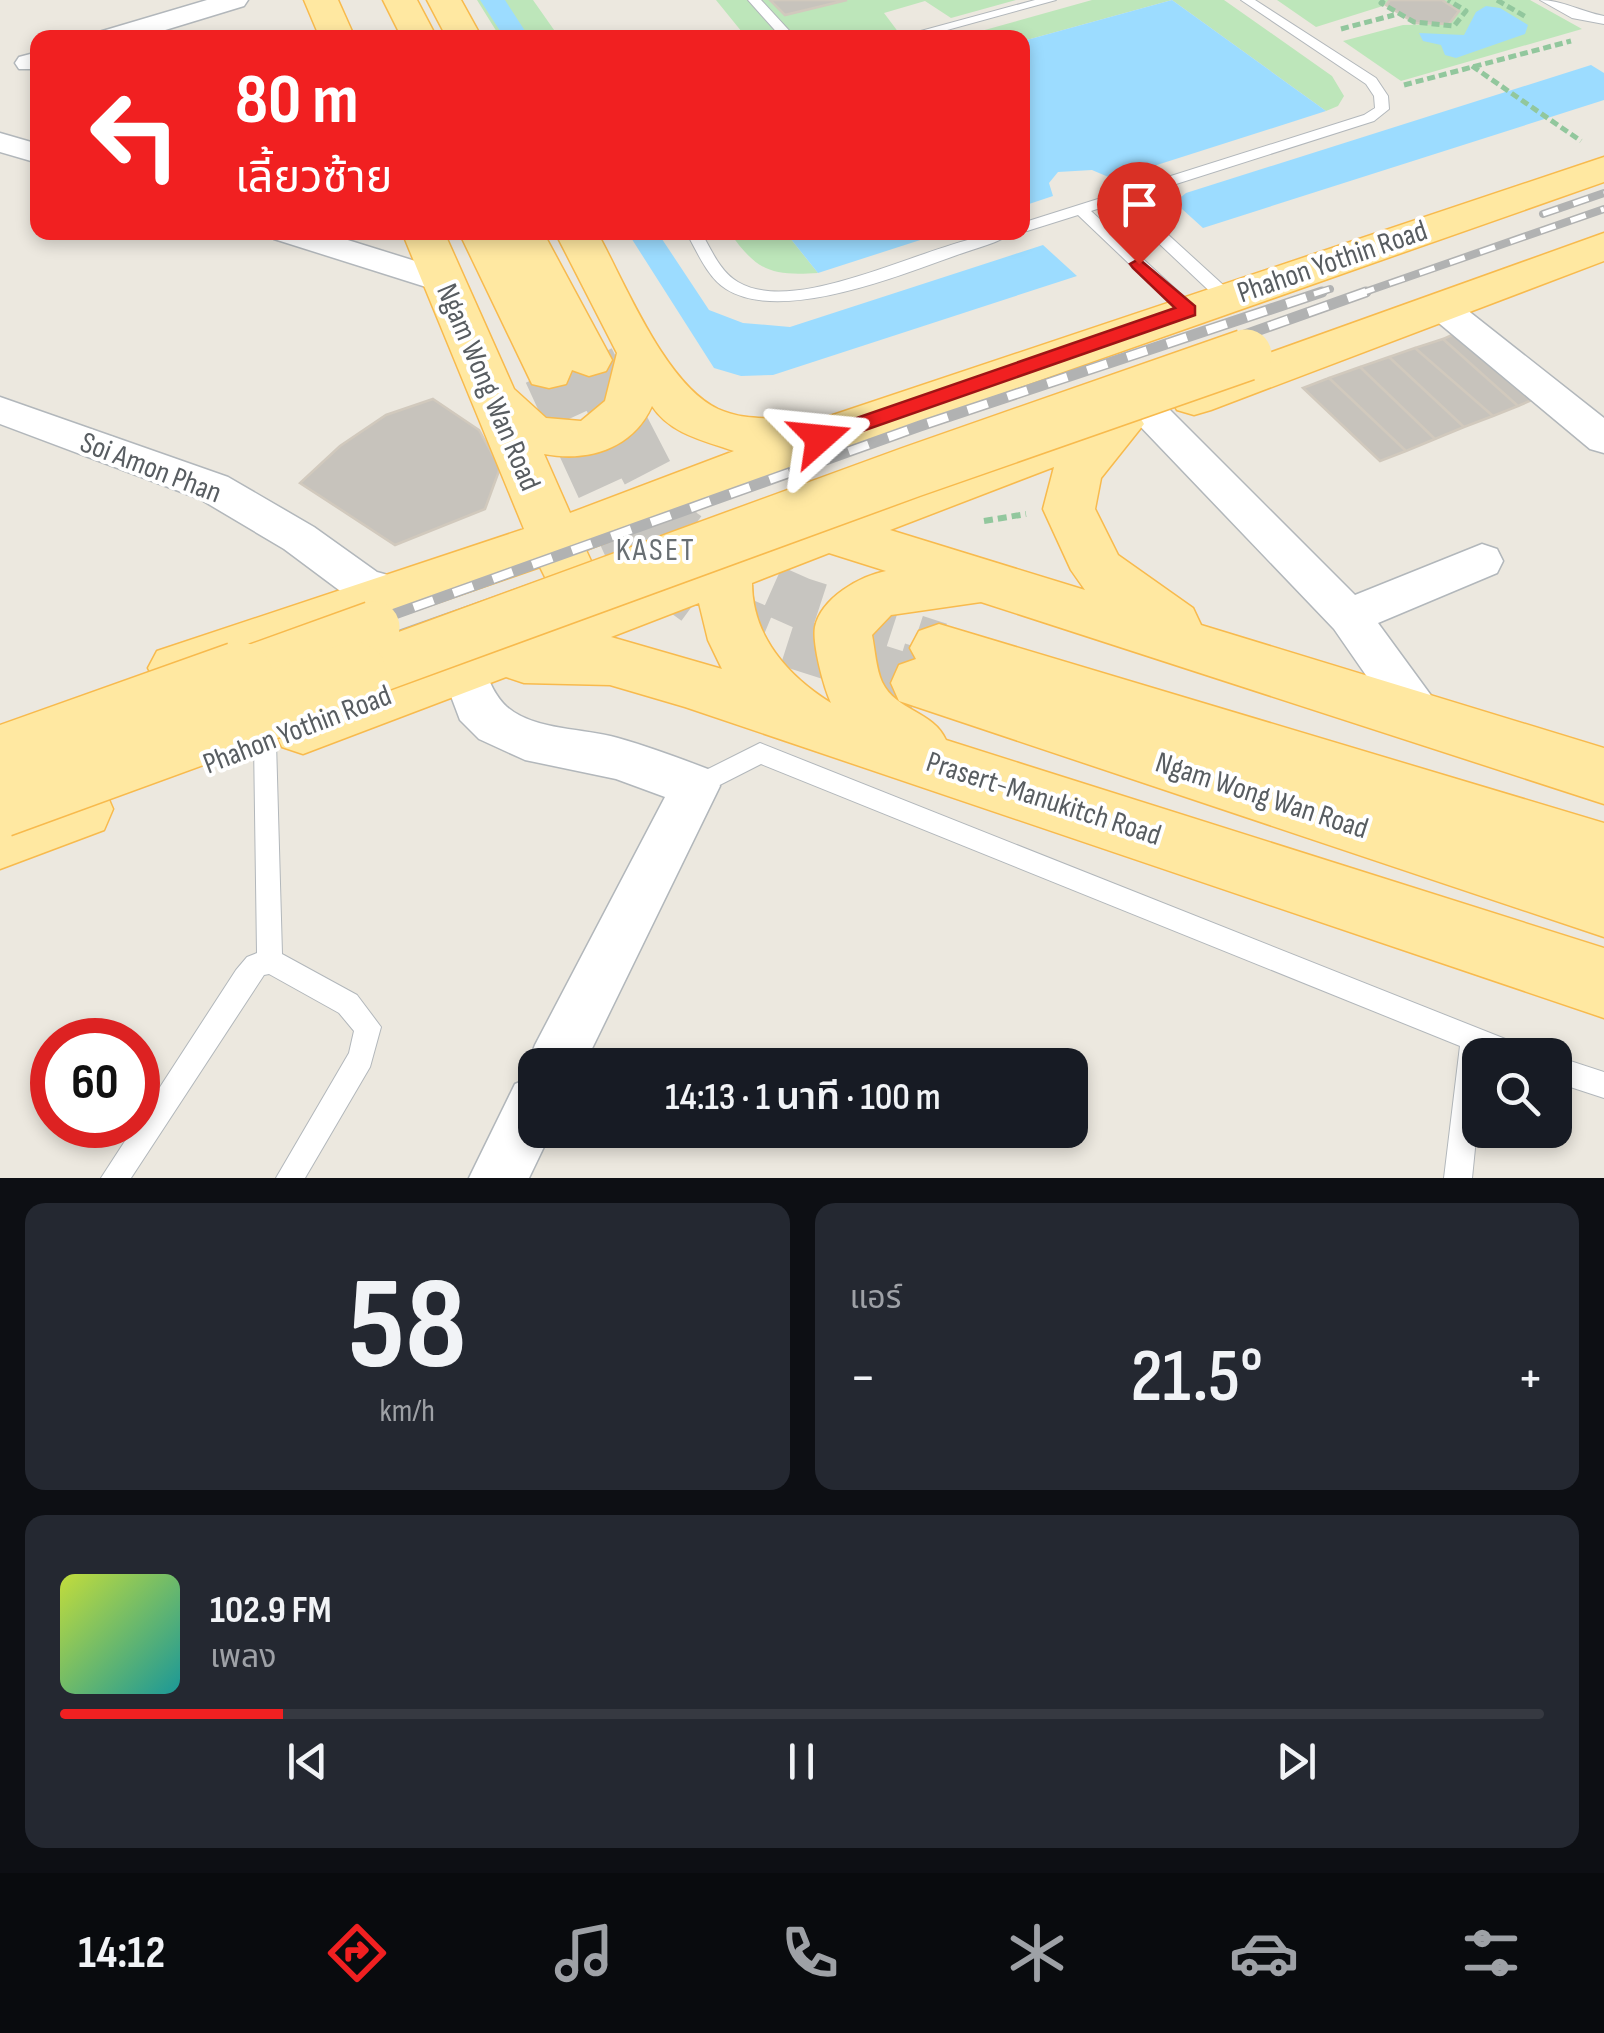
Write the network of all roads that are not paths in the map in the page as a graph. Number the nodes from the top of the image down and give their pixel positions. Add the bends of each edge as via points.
1 (234, 0) edge
2 (322, 0) edge
3 (366, 0) edge
4 (400, 0) edge
5 (444, 0) edge
6 (754, 0) edge
7 (1050, 0) edge
8 (1247, 0) edge
9 (1546, 0) edge
10 (1604, 20) edge
11 (135, 30) edge
12 (335, 30) edge
13 (381, 30) edge
14 (416, 30) edge
15 (461, 30) edge
16 (782, 30) edge
17 (932, 30) edge
18 (0, 142) edge
19 (30, 151) edge
20 (1601, 169) edge
21 (1118, 197) junction
22 (1080, 209) junction
23 (1030, 225) edge
24 (1604, 226) edge
25 (311, 240) edge
26 (427, 240) edge
27 (485, 240) edge
28 (525, 240) edge
29 (580, 240) edge
30 (698, 240) edge
31 (982, 240) edge
32 (1604, 246) edge
33 (445, 282) junction
34 (1440, 306) junction
35 (1220, 322) junction
36 (640, 353) junction
37 (1055, 357) junction
38 (495, 399) junction
39 (676, 406) junction
40 (0, 410) edge
41 (1135, 418) junction
42 (1604, 439) edge
43 (801, 446) junction
44 (830, 533) junction
45 (728, 552) junction
46 (590, 559) junction
47 (1482, 561) dead end
48 (990, 584) junction
49 (398, 594) junction
50 (1349, 616) junction
51 (244, 645) junction
52 (469, 664) junction
53 (1241, 664) junction
54 (736, 700) junction
55 (1422, 719) junction
56 (826, 728) junction
57 (0, 729) edge
58 (265, 742) junction
59 (0, 760) edge
60 (972, 773) junction
61 (1604, 776) edge
62 (696, 786) junction
63 (0, 804) edge
64 (0, 839) edge
65 (1604, 854) edge
66 (1604, 905) edge
67 (270, 961) junction
68 (1604, 983) edge
69 (1464, 1038) edge
70 (564, 1048) edge
71 (1572, 1074) edge
72 (1604, 1085) edge
73 (518, 1138) edge
74 (1462, 1144) edge
75 (114, 1178) edge
76 (290, 1178) edge
77 (498, 1178) edge
78 (1458, 1178) edge

1 - 11 street
2 - 12 main road
3 - 13 main road
4 - 14 main road
5 - 15 main road
6 - 16 lane
7 - 17 lane
8 - 21 lane via 1371,82 1382,109
9 - 10 lane
18 - 19 street
20 - 35 main road, Phahon Yothin Road
21 - 22 lane
21 - 35 lane
22 - 23 lane
22 - 35 lane
24 - 35 main road, Phahon Yothin Road
25 - 33 street
26 - 33 main road, Ngam Wong Wan Road
27 - 28 main road, Ngam Wong Wan Road via 569,366
29 - 36 main road
30 - 31 lane via 730,286 760,298 788,298
32 - 34 main road
33 - 38 main road, Ngam Wong Wan Road
34 - 41 main road
34 - 42 street
35 - 37 main road, Phahon Yothin Road
35 - 59 main road, Phahon Yothin Road, bridge
35 - 63 main road, Phahon Yothin Road, bridge via 911,472
36 - 38 main road via 627,410 596,436 572,441 532,434
36 - 39 main road
37 - 41 main road via 1018,384 1014,394 1025,414 1063,430
37 - 43 main road, Phahon Yothin Road
38 - 46 main road, Ngam Wong Wan Road
39 - 43 main road via 756,439
39 - 46 main road via 669,460
40 - 49 street, Soi Amon Phan via 214,488 300,538 366,587
41 - 44 main road
41 - 50 street
41 - 53 main road via 1077,472 1068,509 1098,570
43 - 45 main road via 735,518
43 - 46 main road, Phahon Yothin Road
44 - 45 main road via 814,528
44 - 48 main road
45 - 46 main road
45 - 46 main road, Phahon Yothin Road
45 - 56 main road via 724,595 745,662 774,697
46 - 49 main road, Phahon Yothin Road
46 - 52 main road, Phahon Yothin Road
46 - 54 main road via 690,666
47 - 50 street
48 - 53 main road
48 - 60 main road via 875,596 843,628 853,688 872,717
49 - 51 main road, Phahon Yothin Road
50 - 55 street
51 - 57 main road, Phahon Yothin Road
51 - 58 main road
52 - 54 main road, Prasert-Manukitch Road via 610,661
52 - 58 main road, Phahon Yothin Road
52 - 62 street via 476,706 495,725
53 - 55 main road
54 - 56 main road, Prasert-Manukitch Road
55 - 61 main road
56 - 60 main road, Prasert-Manukitch Road
58 - 64 main road, Phahon Yothin Road
58 - 67 lane
60 - 68 main road, Prasert-Manukitch Road
62 - 69 lane via 760,753
62 - 70 street
65 - 66 main road, Ngam Wong Wan Road via 930,666
67 - 75 lane via 244,979
67 - 76 lane via 348,1004 368,1027 361,1058
71 - 72 lane
73 - 77 street
74 - 78 lane

